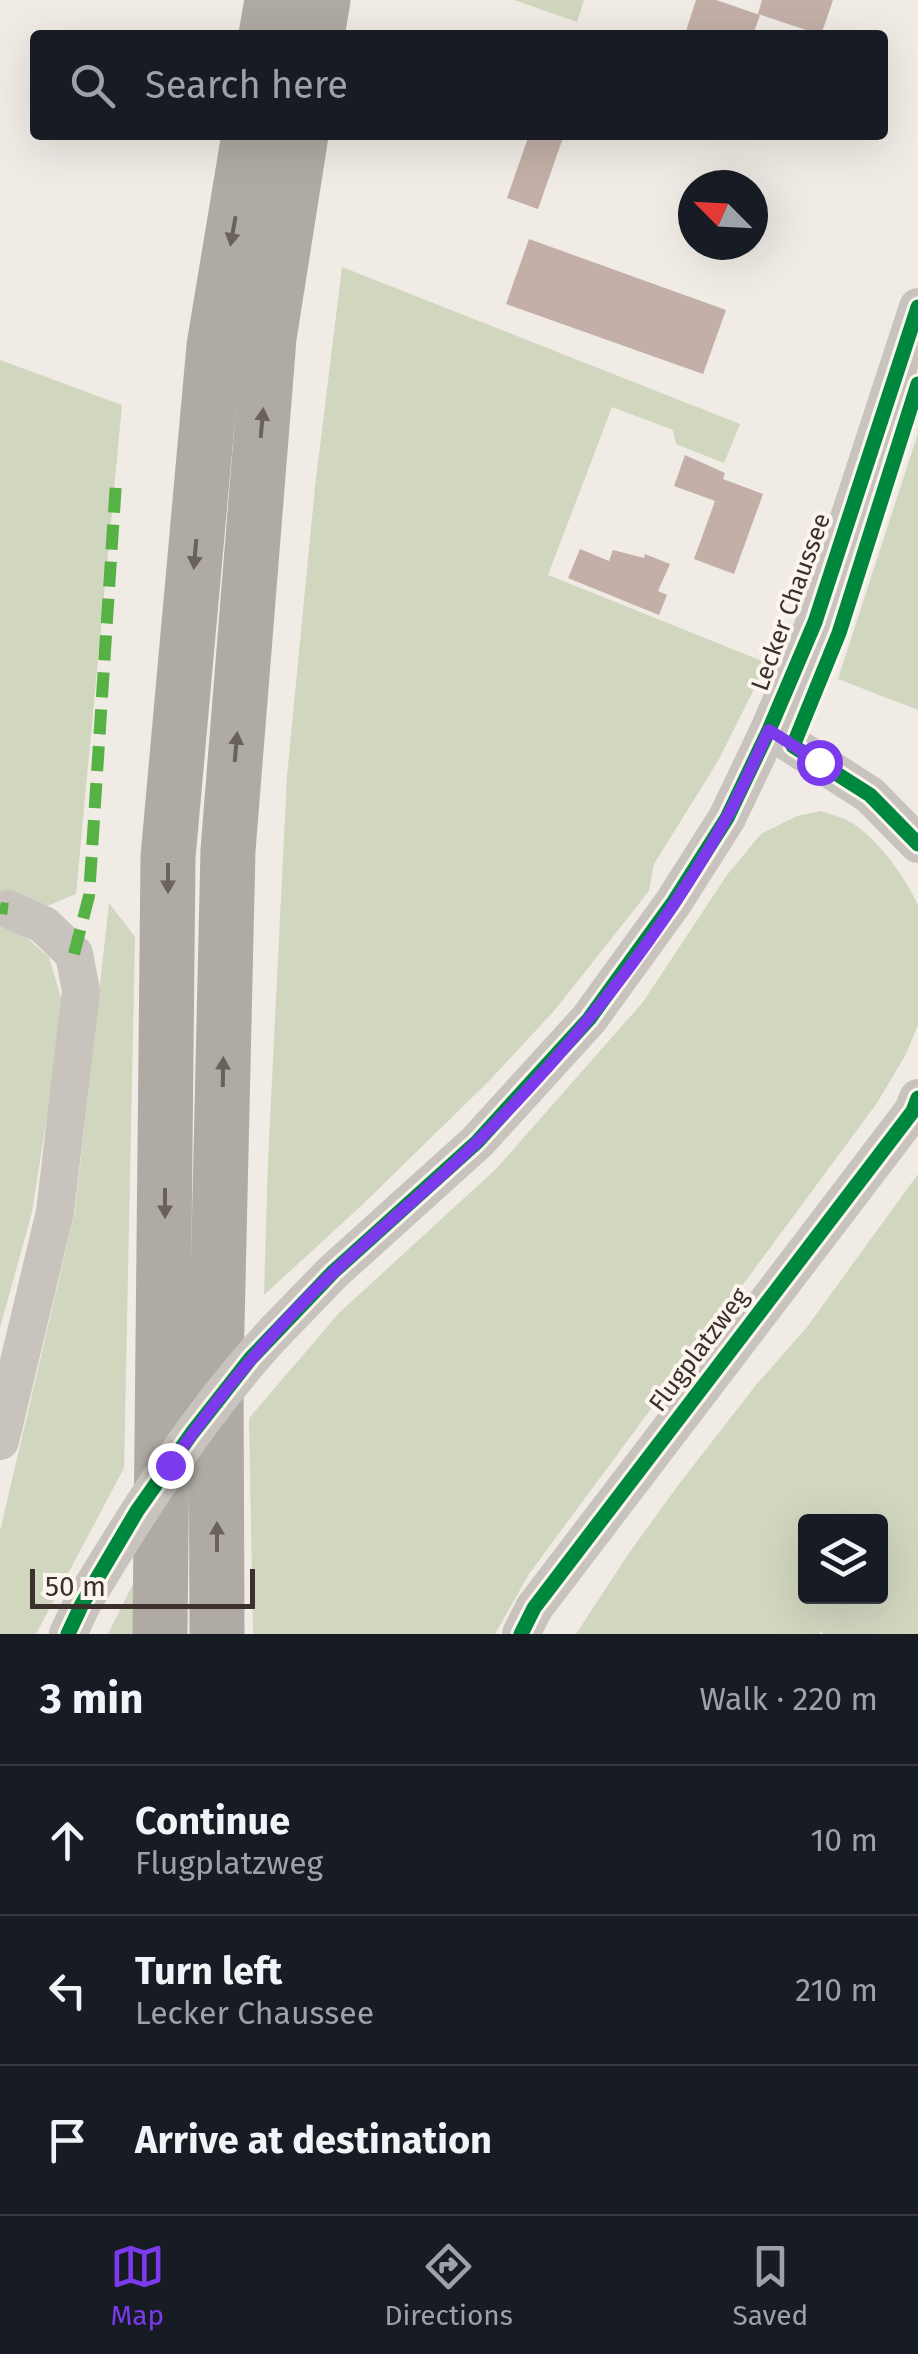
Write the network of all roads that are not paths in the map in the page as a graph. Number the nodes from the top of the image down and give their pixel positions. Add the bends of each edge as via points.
1 (272, 0) edge
2 (322, 0) edge
3 (267, 30) edge
4 (318, 30) edge
5 (248, 140) edge
6 (300, 140) edge
7 (918, 307) edge
8 (769, 730) junction
9 (918, 844) edge
10 (8, 908) dead end
11 (918, 1098) edge
12 (0, 1442) edge
13 (75, 1619) edge
14 (160, 1634) edge
15 (218, 1634) edge
16 (520, 1634) edge

1 - 3 highway
2 - 4 highway
5 -> 14 highway via 214,346 168,857
15 -> 6 highway via 216,1368 228,850 270,338
7 - 8 street, Lecker Chaussee via 815,622
8 - 9 street via 870,796
8 - 13 street, Lecker Chaussee, bridge via 727,818 589,1019 477,1142 334,1272 252,1358 138,1511
10 - 12 street via 44,926 74,954 81,991 55,1212
11 - 16 street, Flugplatzweg

